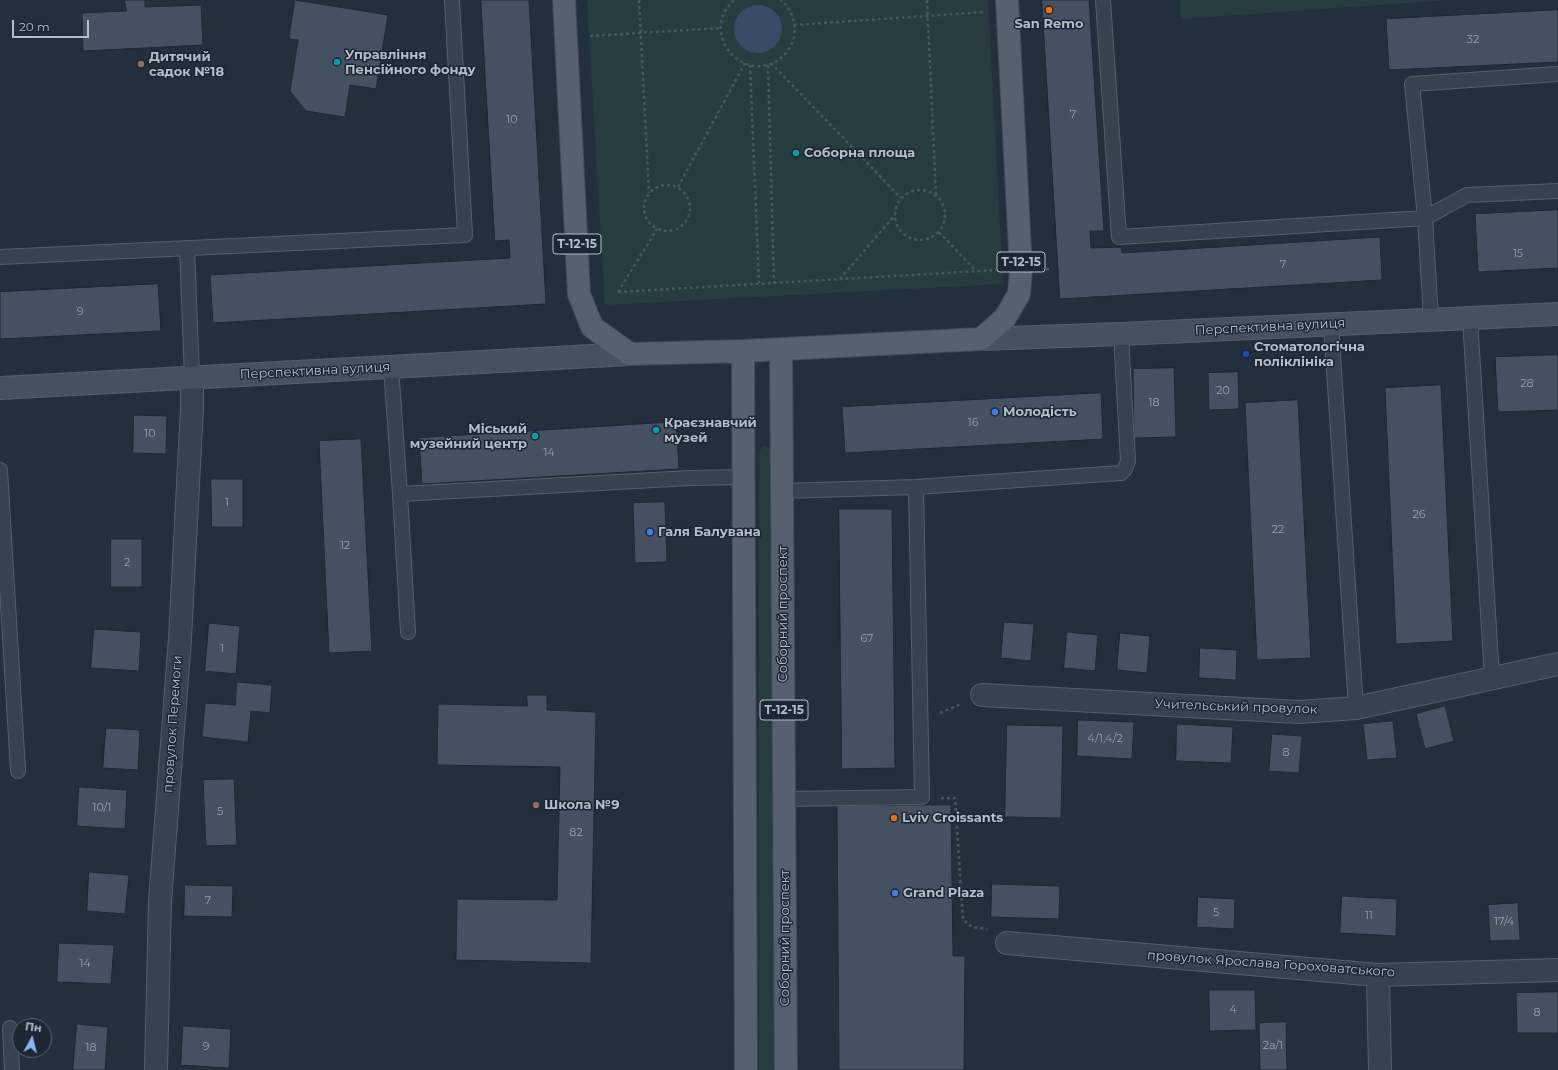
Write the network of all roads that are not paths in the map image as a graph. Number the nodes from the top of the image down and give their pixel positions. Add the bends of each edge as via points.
1 (452, 0) edge
2 (564, 0) edge
3 (1007, 0) edge
4 (1102, 0) edge
5 (1558, 74) edge
6 (1558, 191) edge
7 (1425, 218) junction
8 (187, 248) junction
9 (0, 257) edge
10 (1558, 314) edge
11 (1470, 318) junction
12 (1431, 320) junction
13 (1331, 324) junction
14 (1121, 334) junction
15 (981, 339) junction
16 (781, 349) junction
17 (743, 352) junction
18 (630, 354) junction
19 (391, 367) junction
20 (192, 377) junction
21 (0, 388) edge
22 (0, 470) edge
23 (743, 477) junction
24 (916, 487) junction
25 (782, 491) junction
26 (400, 494) junction
27 (408, 632) dead end
28 (1558, 664) edge
29 (1492, 678) junction
30 (982, 696) road end
31 (1356, 708) junction
32 (18, 771) dead end
33 (784, 799) junction
34 (1008, 943) road end
35 (1558, 970) edge
36 (1378, 975) junction
37 (10, 1028) dead end
38 (12, 1070) edge
39 (156, 1070) edge
40 (746, 1070) edge
41 (786, 1070) edge
42 (1380, 1070) edge

1 - 8 lane via 465,235
2 - 18 main road, Т-12-15 via 579,294 592,327
3 - 15 main road, Т-12-15 via 1021,269 1019,294 1005,318
4 - 7 lane via 1119,237
5 - 7 lane via 1412,84
6 - 7 lane via 1467,195
7 - 12 lane
8 - 9 lane
8 - 20 lane
10 - 11 street, Перспективна вулиця
11 - 12 street, Перспективна вулиця
11 - 29 lane
12 - 13 street, Перспективна вулиця
13 - 14 street, Перспективна вулиця
13 - 31 lane
14 - 15 street, Перспективна вулиця
14 - 24 lane via 1128,461 1121,473
15 - 16 main road
16 - 17 main road
16 - 25 main road, Соборний проспект / Т-12-15
17 - 18 main road
17 - 23 main road, Т-12-15
18 - 19 street, Перспективна вулиця
19 - 20 street, Перспективна вулиця
19 - 26 lane
20 - 21 street, Перспективна вулиця
20 - 39 street, провулок Перемоги via 180,638 160,901
22 - 32 lane
23 - 26 lane
23 - 40 main road, Т-12-15
24 - 25 lane
24 - 33 lane via 922,797
25 - 33 main road, Соборний проспект / Т-12-15
26 - 27 lane
28 - 29 street, Учительський провулок
29 - 31 street, Учительський провулок
30 - 31 street, Учительський провулок via 1299,712
33 - 41 main road, Соборний проспект / Т-12-15
34 - 36 street, провулок Ярослава Гороховатського
35 - 36 street, провулок Ярослава Гороховатського
36 - 42 street
37 - 38 lane

